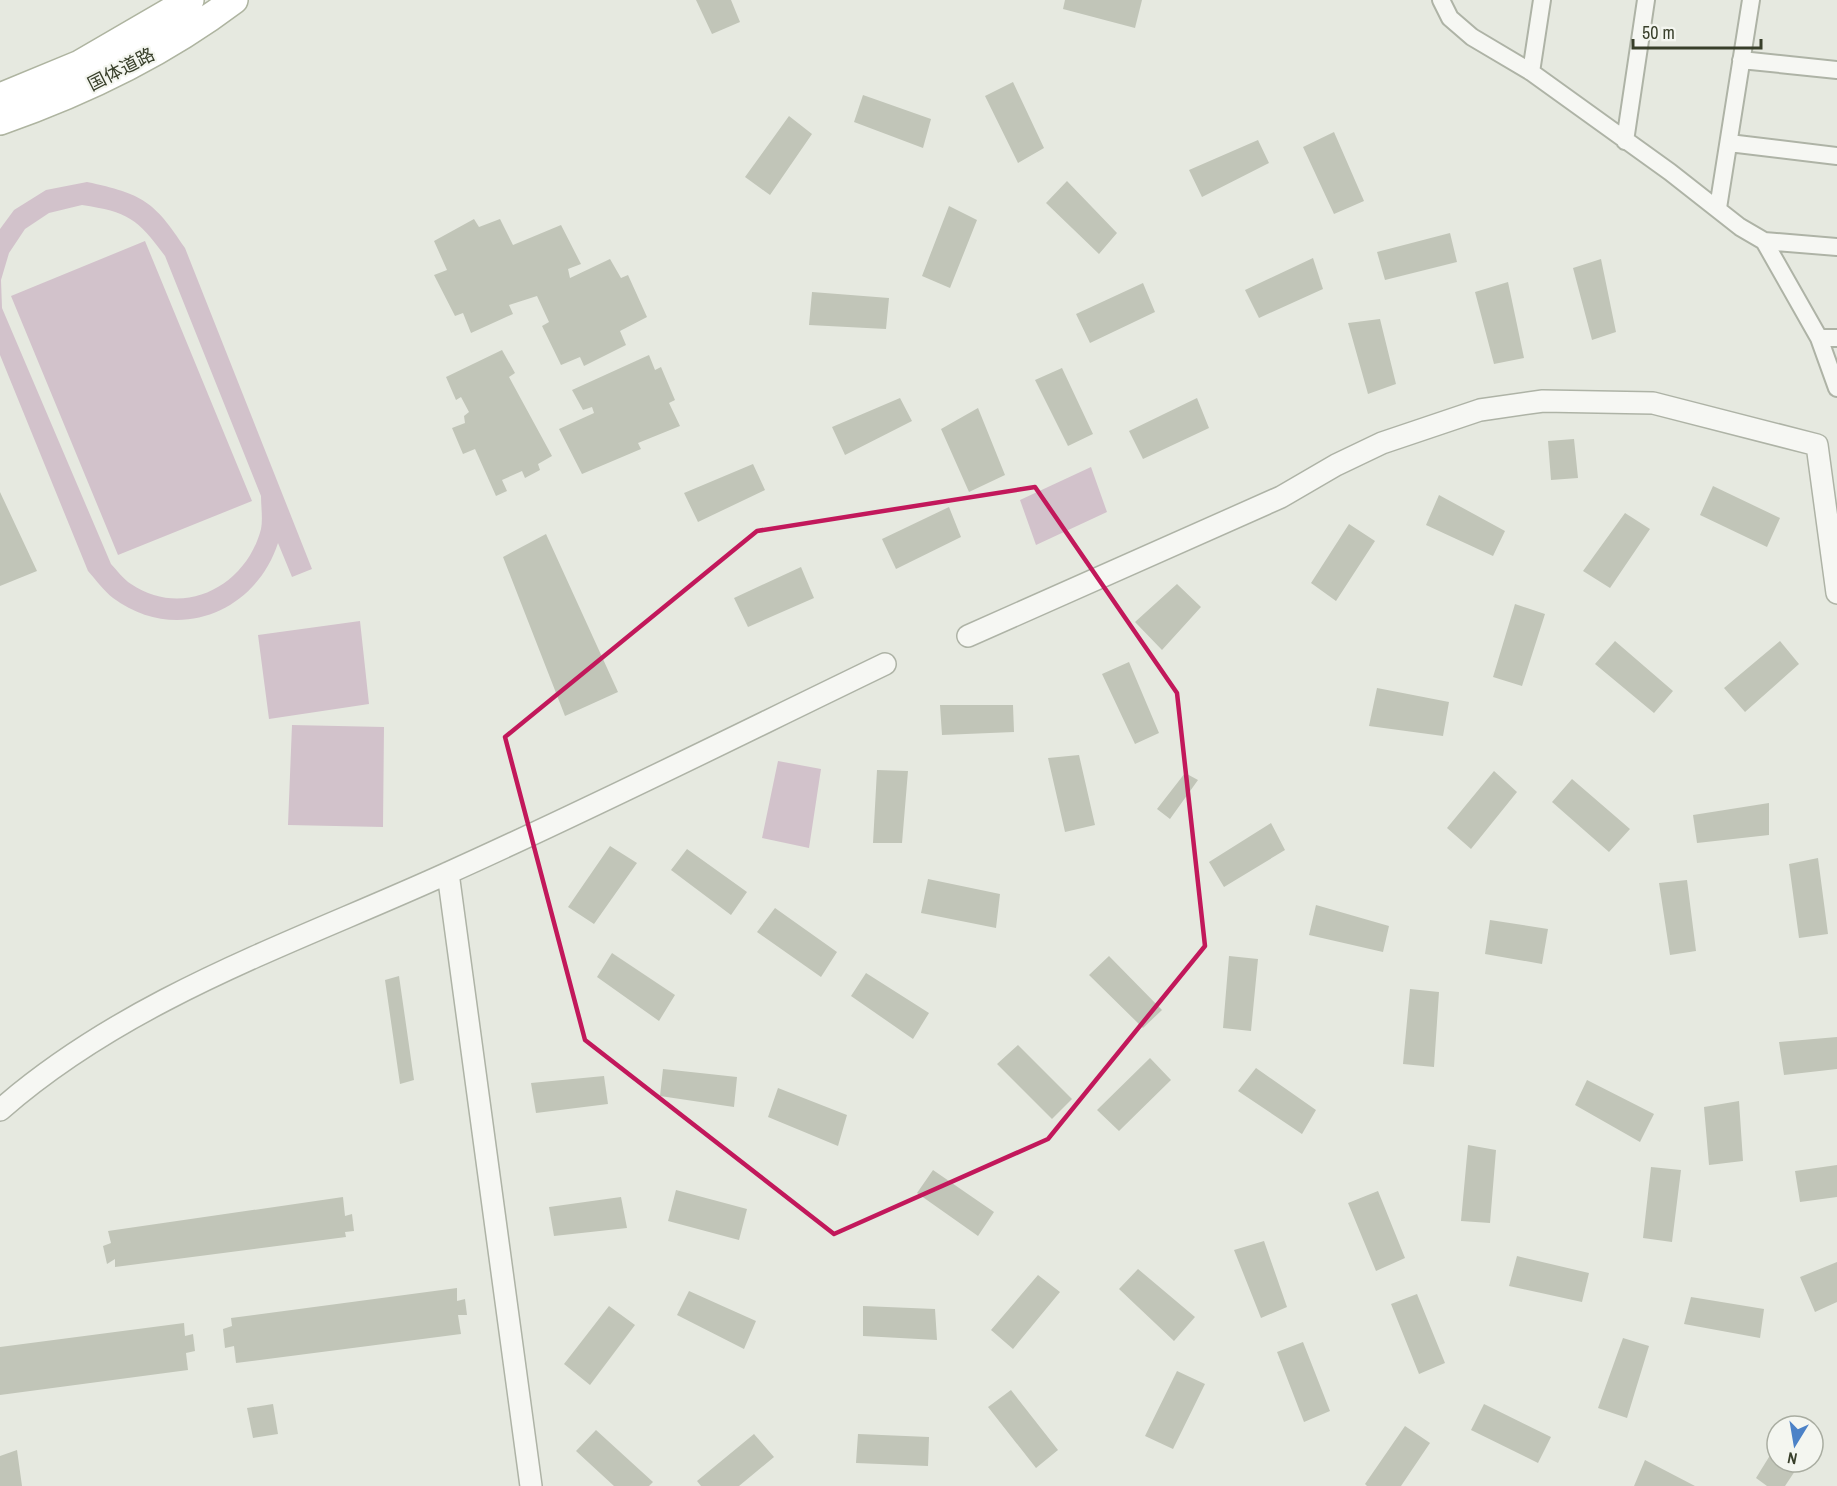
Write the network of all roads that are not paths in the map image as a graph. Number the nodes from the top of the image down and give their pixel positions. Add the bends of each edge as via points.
1 (190, 0) edge
2 (234, 0) edge
3 (1441, 0) edge
4 (1542, 0) edge
5 (1646, 0) edge
6 (1751, 0) edge
7 (1741, 60) junction
8 (1837, 70) edge
9 (1531, 72) junction
10 (0, 97) edge
11 (0, 121) edge
12 (1625, 141) junction
13 (1729, 143) junction
14 (1837, 156) edge
15 (1718, 208) junction
16 (1764, 241) junction
17 (1837, 247) edge
18 (1819, 338) junction
19 (1837, 338) edge
20 (1837, 388) edge
21 (1837, 593) edge
22 (968, 636) dead end
23 (885, 664) dead end
24 (448, 873) junction
25 (0, 1110) edge
26 (531, 1486) edge

1 - 10 main road, 国体道路 via 80,64
2 - 11 main road, 国体道路 via 125,68
3 - 9 street via 1450,18 1472,36
4 - 9 street
5 - 12 street
6 - 7 street
7 - 8 street
7 - 13 street
9 - 12 street
12 - 15 street
13 - 14 street
13 - 15 street
15 - 16 street
16 - 17 street
16 - 18 street
18 - 19 street
18 - 20 street
21 - 22 street via 1817,445 1653,403 1543,401 1480,410 1382,443 1281,497
23 - 24 street
24 - 25 street via 239,964 107,1030
24 - 26 street

